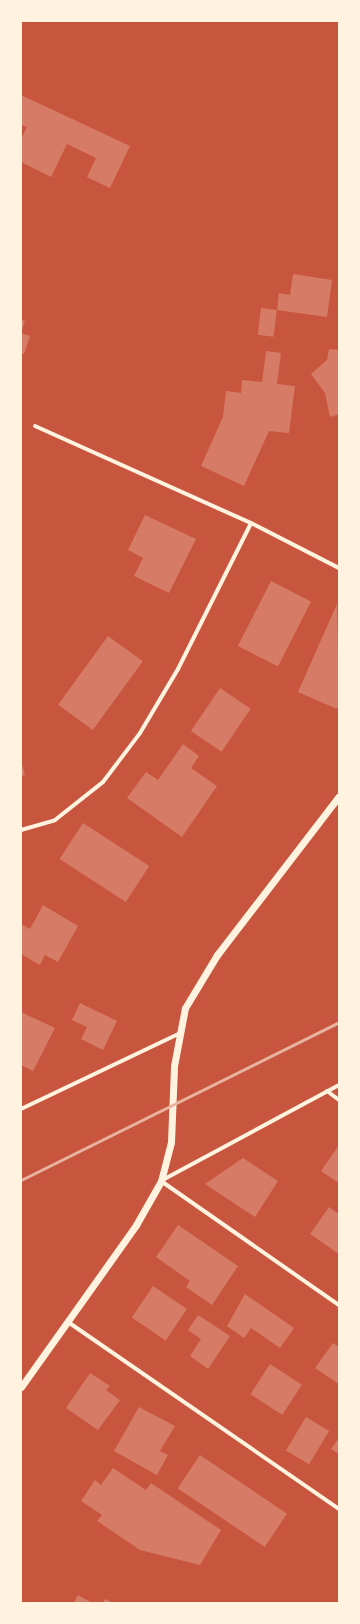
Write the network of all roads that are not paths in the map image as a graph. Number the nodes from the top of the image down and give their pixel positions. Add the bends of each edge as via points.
1 (35, 426) dead end
2 (251, 523) junction
3 (339, 568) edge
4 (339, 796) edge
5 (21, 830) edge
6 (180, 1033) junction
7 (339, 1085) edge
8 (327, 1091) junction
9 (339, 1100) edge
10 (21, 1109) edge
11 (161, 1181) junction
12 (339, 1305) edge
13 (68, 1322) junction
14 (21, 1387) edge
15 (339, 1509) edge

1 - 2 street
2 - 3 street
2 - 5 street via 178,669 135,739 104,782 55,820
4 - 6 street via 217,955 185,1008
6 - 10 street
6 - 11 street via 174,1066 171,1142
7 - 8 street
8 - 9 street
8 - 11 street
11 - 12 street
11 - 13 street via 136,1225
13 - 14 street
13 - 15 street

